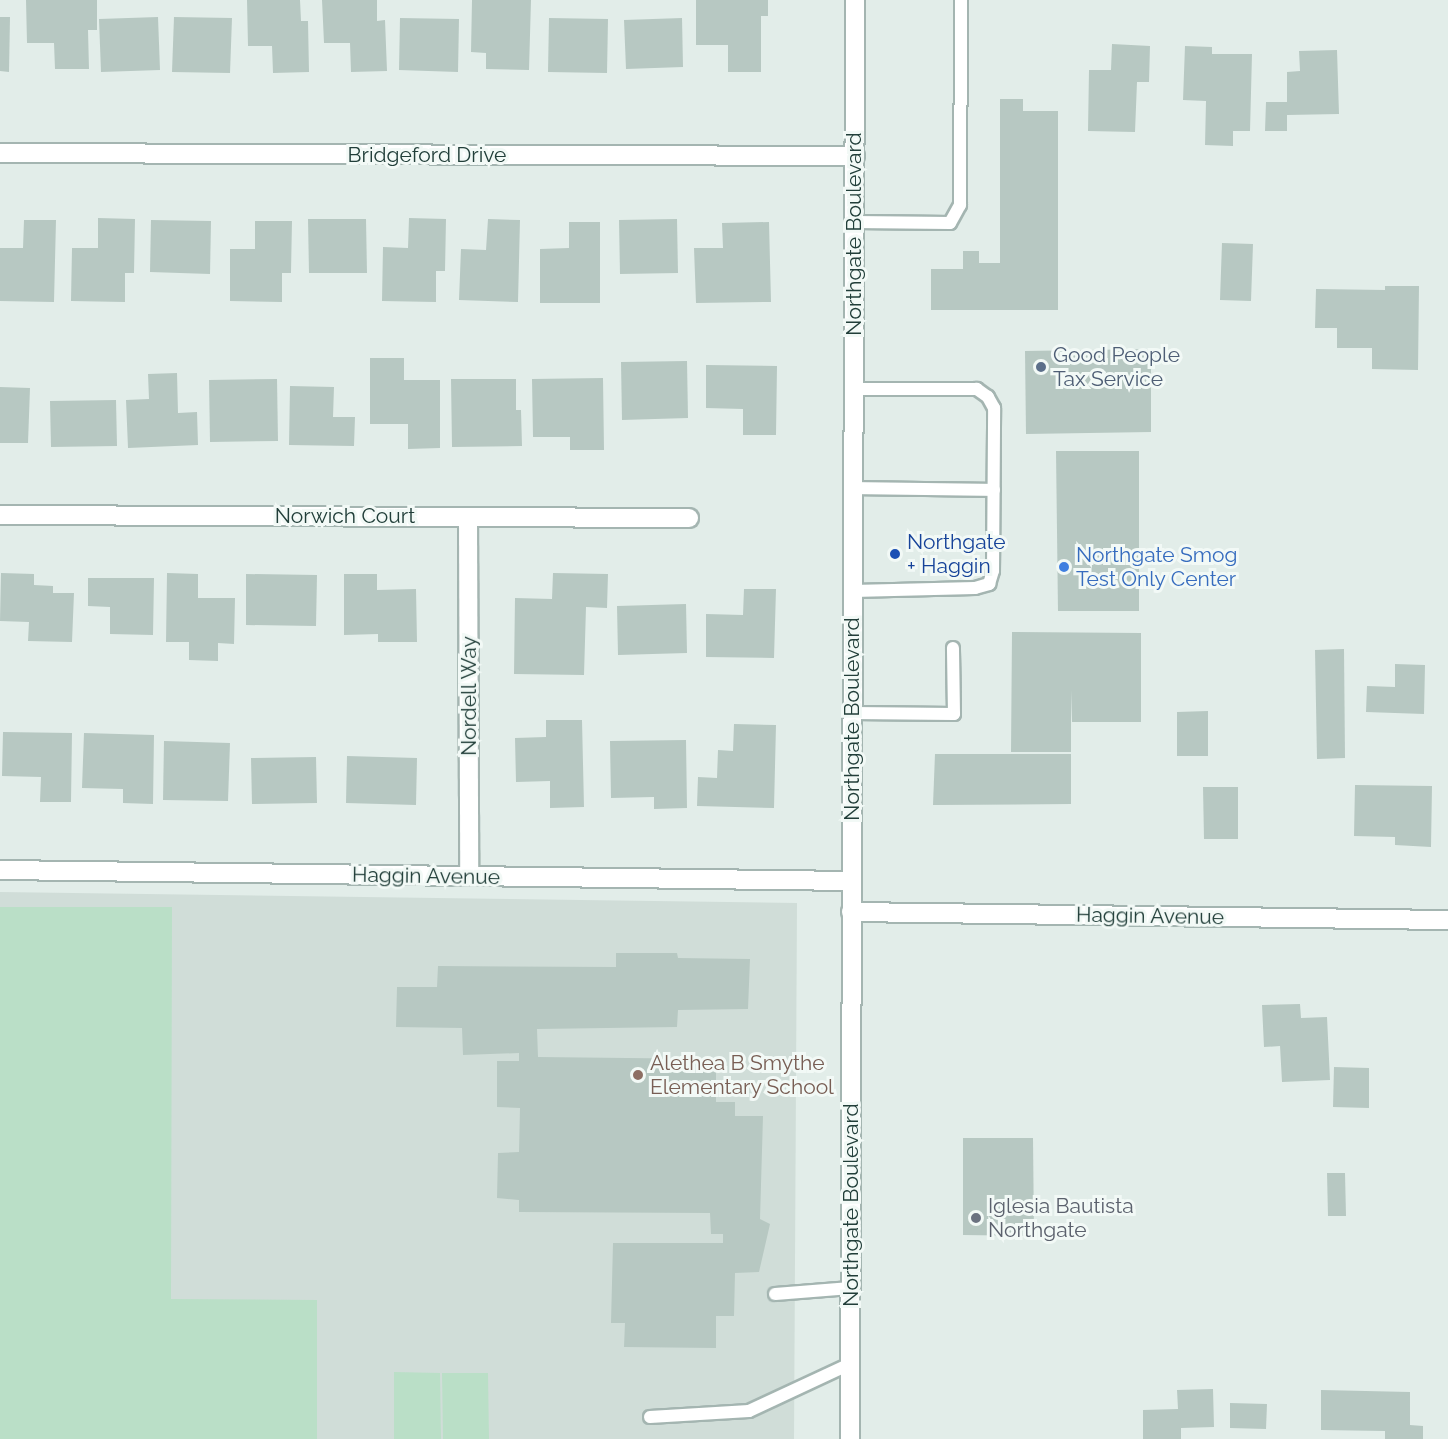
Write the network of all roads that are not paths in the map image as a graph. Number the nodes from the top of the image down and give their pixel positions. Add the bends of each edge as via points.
1 (855, 0) edge
2 (961, 0) edge
3 (0, 153) edge
4 (855, 156) junction
5 (855, 222) junction
6 (854, 389) junction
7 (855, 488) junction
8 (994, 490) junction
9 (0, 515) edge
10 (468, 517) junction
11 (689, 518) dead end
12 (853, 591) junction
13 (952, 648) dead end
14 (852, 713) junction
15 (0, 870) edge
16 (469, 876) junction
17 (852, 881) junction
18 (851, 912) junction
19 (1448, 920) edge
20 (850, 1288) junction
21 (775, 1294) dead end
22 (850, 1364) junction
23 (651, 1417) dead end
24 (850, 1439) edge

1 - 4 street, Northgate Boulevard
2 - 5 lane via 960,205 950,223
3 - 4 street, Bridgeford Drive
4 - 5 street, Northgate Boulevard
5 - 6 street, Northgate Boulevard
6 - 7 street, Northgate Boulevard
6 - 8 lane via 977,389 994,408
7 - 8 lane
7 - 12 street, Northgate Boulevard
8 - 12 lane via 993,571 989,584 975,588
9 - 10 street, Norwich Court
10 - 11 street, Norwich Court
10 - 16 street, Nordell Way
12 - 14 street, Northgate Boulevard
13 - 14 lane via 954,714
14 - 17 street, Northgate Boulevard
15 - 16 street, Haggin Avenue
16 - 17 street, Haggin Avenue
17 - 18 street, Northgate Boulevard
18 - 19 street, Haggin Avenue
18 - 20 street, Northgate Boulevard
20 - 21 lane
20 - 22 street, Northgate Boulevard
22 - 23 lane via 749,1412
22 - 24 street, Northgate Boulevard

